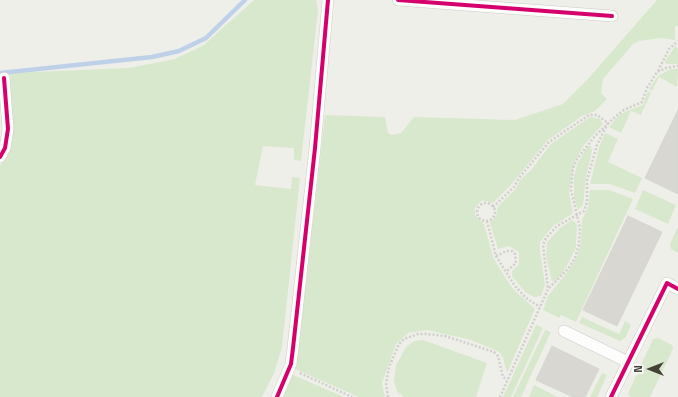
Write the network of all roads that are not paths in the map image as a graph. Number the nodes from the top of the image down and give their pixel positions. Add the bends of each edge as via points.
1 (328, 0) edge
2 (398, 0) edge
3 (612, 16) dead end
4 (4, 78) dead end
5 (0, 157) edge
6 (678, 289) edge
7 (564, 331) dead end
8 (628, 362) junction
9 (277, 397) edge
10 (611, 397) edge

1 - 9 street via 293,348 289,369
2 - 3 street
4 - 5 street via 8,129
6 - 8 street via 667,284
7 - 8 street
8 - 10 street

